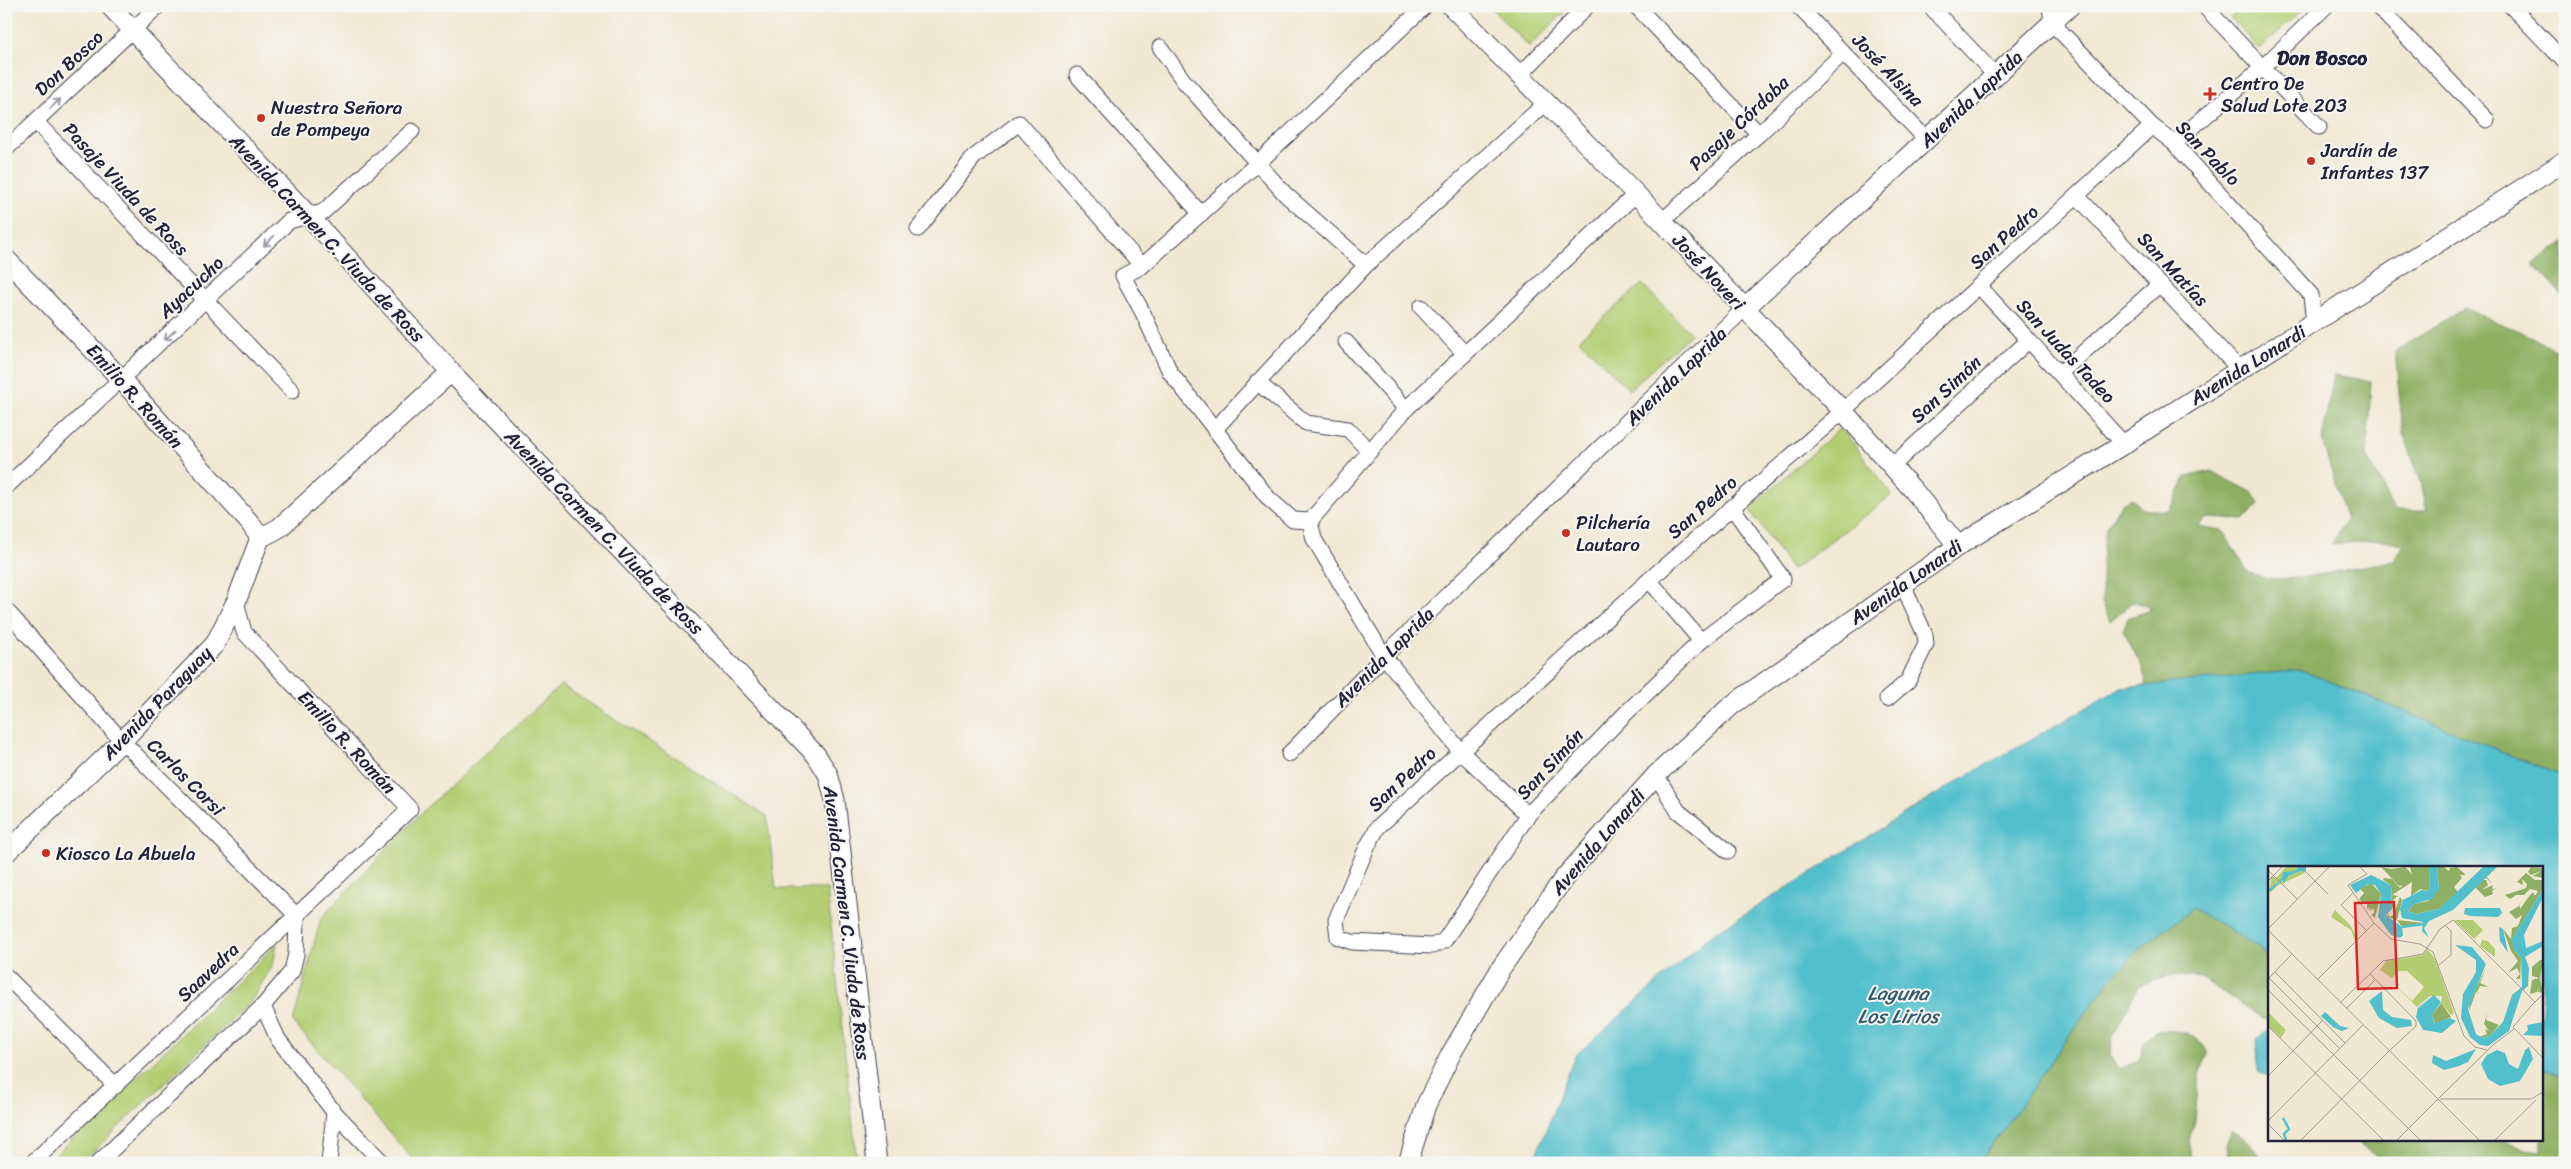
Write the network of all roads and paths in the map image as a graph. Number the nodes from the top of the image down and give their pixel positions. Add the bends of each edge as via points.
1 (110, 6) edge
2 (158, 6) edge
3 (1425, 6) edge
4 (1451, 6) edge
5 (1586, 6) edge
6 (1636, 6) edge
7 (1798, 6) edge
8 (1930, 6) edge
9 (2070, 6) edge
10 (2204, 6) edge
11 (2326, 6) edge
12 (2377, 6) edge
13 (2511, 6) edge
14 (2051, 14) edge
15 (133, 31) junction
16 (1160, 47) dead end
17 (1843, 53) junction
18 (2564, 59) edge
19 (2262, 68) junction
20 (1077, 75) dead end
21 (1520, 75) junction
22 (1996, 76) junction
23 (1546, 103) junction
24 (2487, 120) dead end
25 (36, 122) junction
26 (2152, 126) junction
27 (2319, 127) dead end
28 (412, 132) dead end
29 (1759, 134) junction
30 (1927, 140) junction
31 (2174, 142) junction
32 (6, 149) edge
33 (2565, 161) edge
34 (1259, 162) junction
35 (1636, 194) junction
36 (2078, 197) junction
37 (1201, 214) junction
38 (309, 216) junction
39 (1661, 222) junction
40 (918, 229) dead end
41 (6, 258) edge
42 (1366, 264) junction
43 (1142, 266) junction
44 (2160, 284) junction
45 (1979, 286) junction
46 (206, 302) junction
47 (1421, 307) dead end
48 (1744, 309) junction
49 (2314, 323) junction
50 (2028, 341) junction
51 (1346, 342) dead end
52 (1465, 354) junction
53 (2239, 369) junction
54 (451, 372) junction
55 (2060, 373) junction
56 (121, 379) junction
57 (1257, 382) junction
58 (292, 391) dead end
59 (1406, 409) junction
60 (1842, 411) junction
61 (1216, 428) junction
62 (2124, 444) junction
63 (1369, 451) junction
64 (1891, 467) junction
65 (6, 487) edge
66 (1732, 507) junction
67 (1310, 521) junction
68 (260, 538) junction
69 (1958, 546) junction
70 (1649, 580) junction
71 (1905, 582) junction
72 (236, 602) junction
73 (6, 610) edge
74 (1701, 641) junction
75 (1384, 656) junction
76 (1887, 699) dead end
77 (122, 742) junction
78 (1461, 752) junction
79 (1290, 754) dead end
80 (1656, 775) junction
81 (410, 809) joint
82 (1528, 815) junction
83 (1728, 851) dead end
84 (6, 853) edge
85 (298, 916) junction
86 (1352, 942) joint
87 (6, 976) edge
88 (262, 1006) junction
89 (116, 1086) junction
90 (334, 1112) junction
91 (32, 1163) edge
92 (98, 1163) edge
93 (329, 1163) edge
94 (383, 1163) edge
95 (877, 1163) edge
96 (1408, 1163) edge

1 - 15 street, Avenida Carmen C. Viuda de Ross
2 - 15 street, Don Bosco
3 - 34 street
4 - 21 street, José Noveri
5 - 21 street
6 - 29 street
7 - 17 street, José Alsina
8 - 22 street
9 - 14 street, Avenida Laprida
10 - 19 street
11 - 19 street
12 - 24 street
13 - 18 street
14 - 22 street, Avenida Laprida
14 - 26 street, San Pablo
25 -> 15 street, Don Bosco
15 - 38 street, Avenida Carmen C. Viuda de Ross
16 - 34 street via 1183,80
17 - 29 street, Pasaje Córdoba
17 - 30 street, José Alsina
19 - 27 street
19 - 31 street
20 - 37 street
21 - 23 street, José Noveri
22 - 30 street, Avenida Laprida
23 - 35 street, José Noveri
23 - 42 street
25 - 32 street, Don Bosco
25 - 46 street, Pasaje Viuda de Ross
26 - 31 street, San Pablo
26 - 36 street, San Pedro
28 - 38 street, Ayacucho via 323,212
29 - 39 street, Pasaje Córdoba
30 - 48 street, Avenida Laprida
31 - 49 street, San Pablo via 2311,295
33 - 49 street, Avenida Lonardi
34 - 37 street
34 - 42 street via 1286,195
35 - 39 street, José Noveri
35 - 52 street
36 - 44 street, San Matías
36 - 45 street, San Pedro
37 - 43 street
38 -> 46 street, Ayacucho via 290,222
38 - 54 street, Avenida Carmen C. Viuda de Ross
39 - 48 street, José Noveri
40 - 43 street via 974,157 1020,123
41 - 56 street, Emilio R. Román
42 - 57 street
43 - 61 street via 1123,276 1144,313 1170,372
44 - 53 street, San Matías
44 - 55 street
45 - 50 street, San Judas Tadeo
45 - 60 street, San Pedro
46 -> 56 street, Ayacucho
46 - 58 street, Pasaje Viuda de Ross
47 - 52 street
48 - 60 street, José Noveri
48 - 75 street, Avenida Laprida
49 - 53 street, Avenida Lonardi
50 - 55 street, San Judas Tadeo
50 - 64 street, San Simón
51 - 59 street
52 - 59 street
53 - 62 street, Avenida Lonardi
54 - 68 street via 279,528
54 - 95 street, Avenida Carmen C. Viuda de Ross via 816,755 828,774 835,800
55 - 62 street, San Judas Tadeo
56 - 65 street, Ayacucho
56 - 68 street, Emilio R. Román
57 - 61 street
57 - 63 street via 1306,423 1348,429
59 - 63 street
60 - 64 street, José Noveri
60 - 66 street, San Pedro
61 - 67 street via 1269,499 1293,520
62 - 69 street, Avenida Lonardi
63 - 67 street
64 - 69 street, José Noveri
66 - 70 street, San Pedro
66 - 74 street, San Simón via 1783,578
67 - 75 street via 1314,539
68 - 72 street, Avenida Paraguay
69 - 71 street, Avenida Lonardi
70 - 74 street
70 - 78 street, San Pedro
71 - 76 street via 1926,644 1908,681
71 - 80 street, Avenida Lonardi via 1732,705
72 - 77 street, Avenida Paraguay via 215,644
72 - 81 street, Emilio R. Román via 244,632
73 - 77 street, Carlos Corsi
74 - 82 street, San Simón
75 - 78 street
75 - 79 street, Avenida Laprida
77 - 84 street, Avenida Paraguay
77 - 85 street, Carlos Corsi
78 - 82 street
78 - 86 street, San Pedro via 1378,827 1336,920 1338,937
80 - 83 street via 1678,811
80 - 96 street, Avenida Lonardi via 1564,878 1501,968 1450,1054 1426,1105
81 - 85 street, Saavedra
82 - 86 street, San Simón via 1444,941 1432,946
85 - 88 street via 292,971
85 - 89 street, Saavedra
87 - 89 street
88 - 90 street via 278,1039
88 - 92 street
89 - 91 street, Saavedra
90 - 93 street
90 - 94 street

